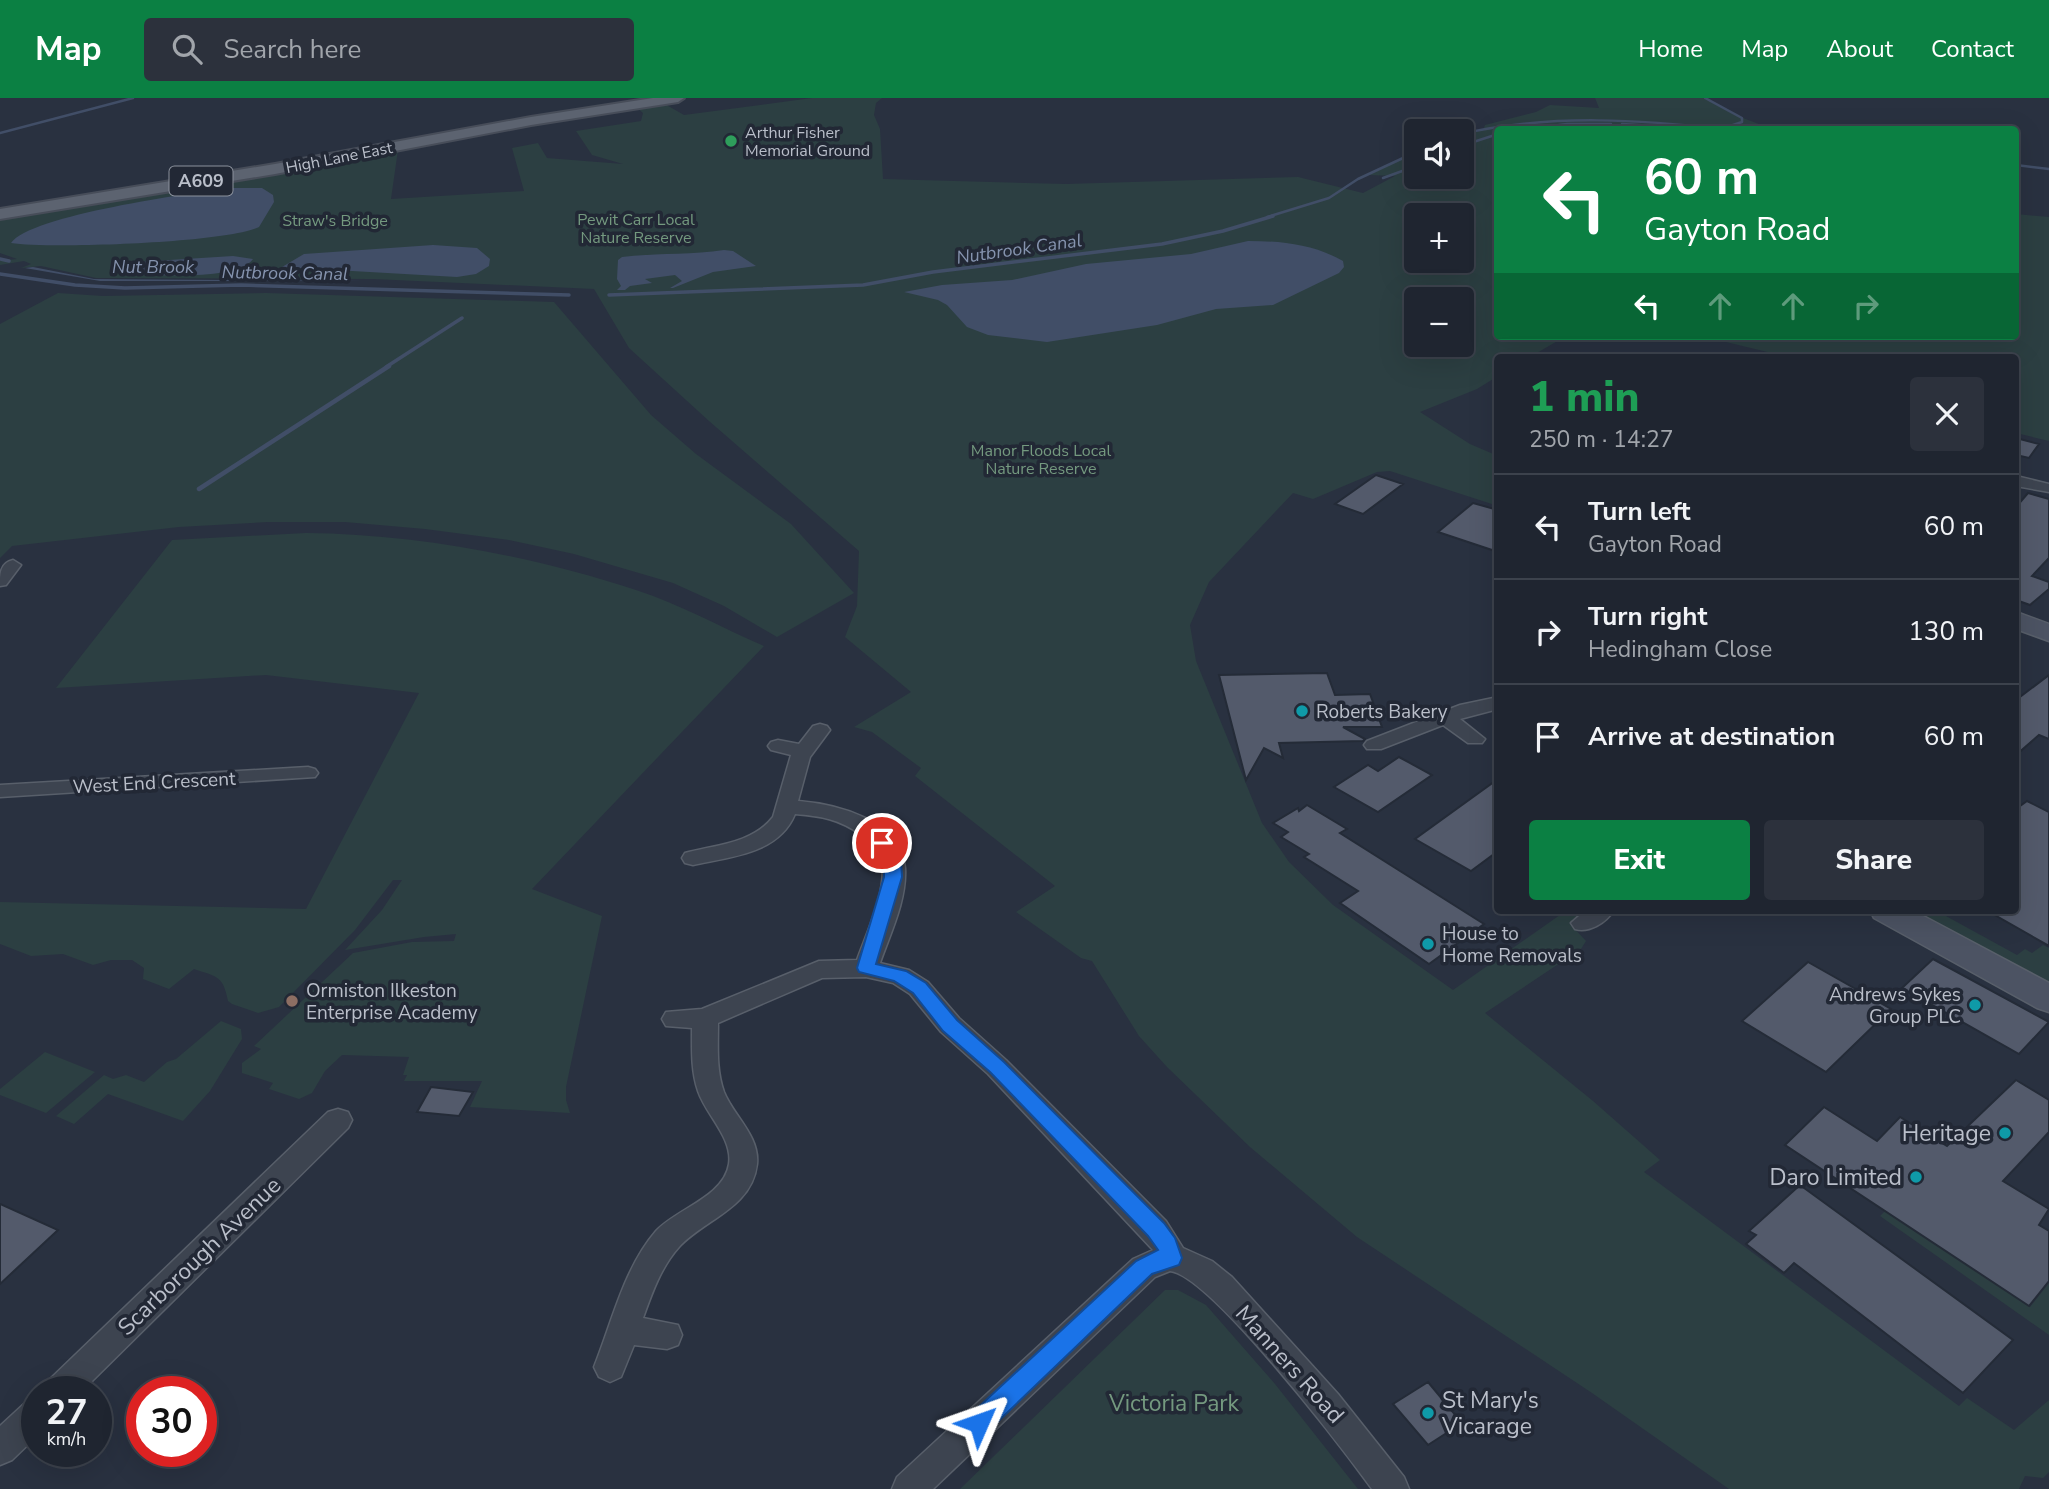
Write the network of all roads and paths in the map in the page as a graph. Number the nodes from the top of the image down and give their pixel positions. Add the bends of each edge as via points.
1 (678, 98) edge
2 (0, 214) edge
3 (2019, 482) edge
4 (2047, 488) dead end
5 (13, 565) dead end
6 (0, 581) edge
7 (2019, 621) edge
8 (2049, 633) edge
9 (1494, 704) edge
10 (1445, 717) junction
11 (820, 730) dead end
12 (1475, 739) dead end
13 (778, 746) dead end
14 (1374, 746) dead end
15 (803, 751) junction
16 (308, 773) dead end
17 (0, 791) edge
18 (786, 807) junction
19 (693, 858) dead end
20 (1893, 914) edge
21 (866, 968) junction
22 (2049, 999) edge
23 (705, 1018) junction
24 (675, 1019) dead end
25 (338, 1120) dead end
26 (1171, 1258) junction
27 (625, 1330) junction
28 (667, 1335) dead end
29 (610, 1367) dead end
30 (75, 1376) edge
31 (21, 1429) edge
32 (0, 1449) edge
33 (909, 1489) edge
34 (1392, 1489) edge

1 - 2 main road, High Lane East / A609
3 - 4 street
5 - 6 street
7 - 8 street
9 - 10 street
10 - 12 street
10 - 14 street
11 - 15 street
13 - 15 street
15 - 18 street
16 - 17 street, West End Crescent
18 - 19 street via 779,824 759,841
18 - 21 street via 848,817 890,853 893,877
20 - 22 street
21 - 23 street via 832,967 806,973
21 - 26 street via 900,976 919,988 950,1026 997,1067 1156,1230
23 - 24 street
23 - 27 street via 708,1080 740,1145 740,1173 725,1196 665,1241
25 - 30 street, Scarborough Avenue
26 - 33 street via 1144,1268
26 - 34 street, Manners Road via 1191,1264 1218,1284 1322,1396
27 - 28 street
27 - 29 street
31 - 32 street

